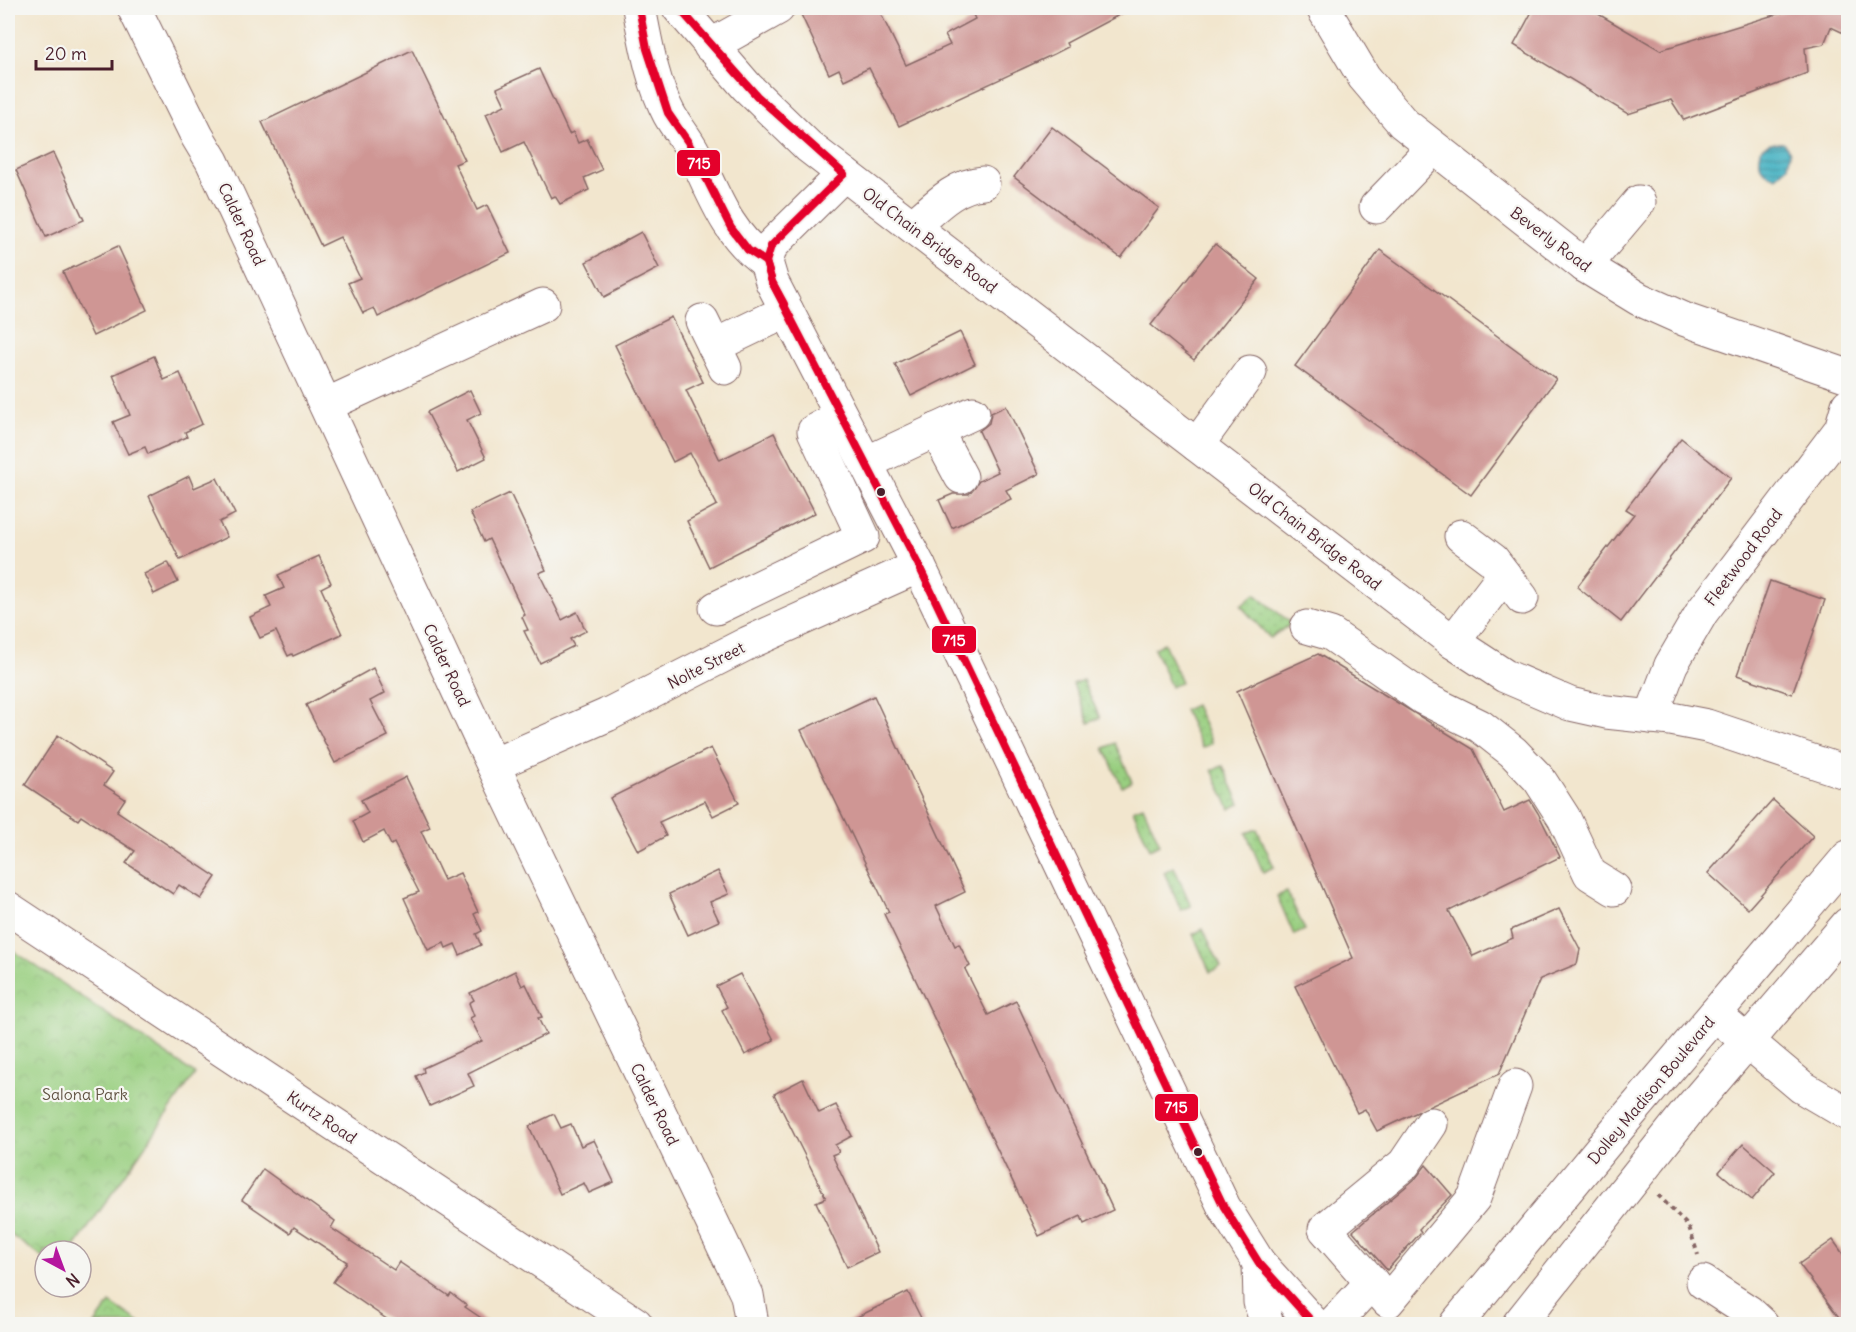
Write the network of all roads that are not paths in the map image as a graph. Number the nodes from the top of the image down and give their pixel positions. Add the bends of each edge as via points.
1 (134, 8) edge
2 (639, 8) edge
3 (679, 8) edge
4 (778, 8) edge
5 (1323, 8) edge
6 (710, 46) junction
7 (1433, 148) junction
8 (844, 174) junction
9 (983, 183) dead end
10 (1639, 202) dead end
11 (1376, 207) dead end
12 (913, 226) junction
13 (766, 262) junction
14 (1585, 266) junction
15 (543, 304) dead end
16 (788, 311) junction
17 (714, 345) dead end
18 (1250, 372) dead end
19 (1848, 376) edge
20 (326, 405) junction
21 (1848, 405) edge
22 (973, 413) dead end
23 (841, 416) junction
24 (936, 430) junction
25 (1197, 445) junction
26 (866, 464) junction
27 (960, 477) dead end
28 (1461, 536) dead end
29 (825, 556) junction
30 (919, 566) junction
31 (844, 600) junction
32 (716, 608) dead end
33 (1307, 627) dead end
34 (1453, 642) junction
35 (1651, 717) junction
36 (493, 765) junction
37 (1848, 772) edge
38 (1848, 857) edge
39 (1614, 889) dead end
40 (8, 908) edge
41 (1848, 924) edge
42 (1715, 1014) junction
43 (1747, 1042) junction
44 (1515, 1086) dead end
45 (1848, 1114) edge
46 (1431, 1124) dead end
47 (1259, 1263) junction
48 (1372, 1282) junction
49 (1703, 1282) dead end
50 (636, 1324) edge
51 (752, 1324) edge
52 (1267, 1324) edge
53 (1314, 1324) edge
54 (1333, 1324) edge
55 (1456, 1324) edge
56 (1519, 1324) edge
57 (1762, 1324) edge

1 - 20 street, Calder Road via 212,161
2 - 13 street via 654,72 675,123 731,228 748,250
3 - 6 street, Old Chain Bridge Road
4 - 6 street
5 - 7 street, Beverly Road via 1377,93 1403,123
6 - 8 street, Old Chain Bridge Road via 770,111
7 - 11 street
7 - 14 street, Beverly Road
8 - 12 street, Old Chain Bridge Road
8 - 13 street via 771,246
9 - 12 street via 954,191
10 - 14 street
12 - 25 street, Old Chain Bridge Road
13 - 16 street
14 - 19 street, Beverly Road via 1639,299 1686,320
15 - 20 street
16 - 17 street
16 - 23 street
18 - 25 street
20 - 36 street, Calder Road
21 - 35 street, Fleetwood Road via 1841,429 1702,612 1671,664
22 - 24 street
23 - 26 street
23 - 29 street via 814,431 863,537
24 - 26 street
24 - 27 street
25 - 34 street, Old Chain Bridge Road
26 - 30 street
28 - 34 street via 1492,560 1513,587
29 - 31 street
29 - 32 street
30 - 31 street, Nolte Street
30 - 47 street via 1224,1208
31 - 36 street, Nolte Street via 748,643 607,715
33 - 39 street via 1331,634 1423,698 1480,726 1513,752 1539,779 1564,818 1590,874
34 - 35 street, Old Chain Bridge Road via 1505,676 1547,696 1587,709
35 - 37 street, Old Chain Bridge Road via 1726,731
36 - 51 street, Calder Road via 747,1295
38 - 42 street, Dolley Madison Boulevard
40 - 50 street, Kurtz Road
41 - 43 street
42 - 43 street
42 - 55 street, Dolley Madison Boulevard
43 - 45 street via 1802,1086
43 - 56 street via 1629,1183
44 - 48 street via 1474,1198 1388,1300
46 - 48 street via 1404,1164 1325,1229
47 - 52 street via 1260,1302
47 - 53 street
48 - 54 street
49 - 57 street

